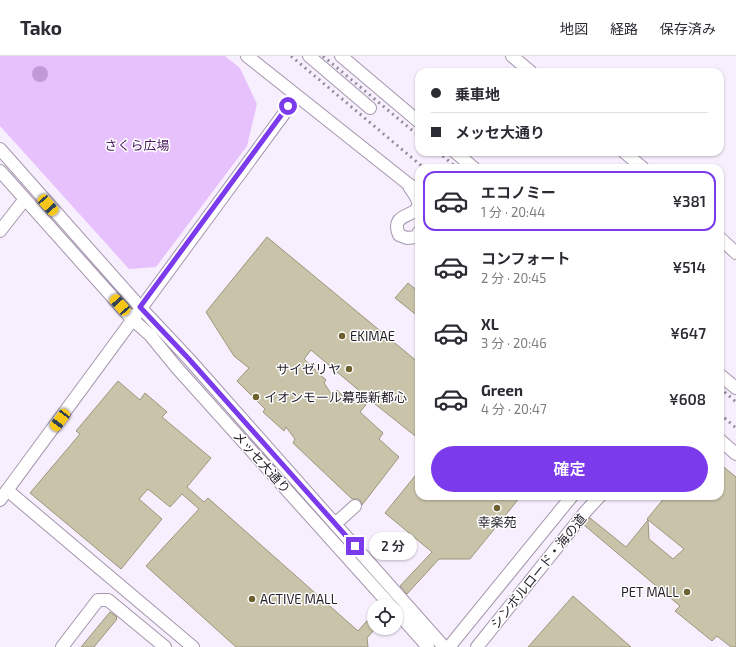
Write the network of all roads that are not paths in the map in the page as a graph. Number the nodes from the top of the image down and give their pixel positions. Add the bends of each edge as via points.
1 (247, 56) edge
2 (309, 56) edge
3 (341, 56) edge
4 (512, 56) edge
5 (526, 68) edge
6 (297, 96) junction
7 (370, 108) dead end
8 (415, 119) edge
9 (0, 149) edge
10 (460, 156) edge
11 (629, 156) edge
12 (469, 164) edge
13 (638, 164) edge
14 (0, 171) edge
15 (407, 183) junction
16 (415, 188) edge
17 (415, 194) edge
18 (25, 199) junction
19 (415, 211) edge
20 (0, 231) edge
21 (415, 236) edge
22 (724, 242) edge
23 (736, 253) edge
24 (140, 307) junction
25 (132, 319) junction
26 (724, 378) edge
27 (736, 388) edge
28 (724, 444) edge
29 (736, 454) edge
30 (4, 495) edge
31 (568, 500) edge
32 (596, 500) edge
33 (354, 506) dead end
34 (335, 524) junction
35 (385, 599) edge
36 (403, 619) edge
37 (62, 647) edge
38 (165, 647) edge
39 (193, 647) edge
40 (428, 647) edge
41 (444, 647) edge
42 (449, 647) edge
43 (477, 647) edge

1 - 6 street
2 - 7 street
3 - 8 street
4 - 5 street
6 - 15 street
6 - 24 street
9 - 24 street, メッセ大通り
10 - 12 street
11 - 13 street
14 - 18 street, メッセ大通り
15 - 16 street
15 - 17 street
18 - 20 street
18 - 25 street, メッセ大通り
19 - 21 street via 399,219 397,223 399,234 407,238
22 - 23 street
24 - 25 street
24 - 34 street, メッセ大通り
25 - 30 street
25 - 35 street, メッセ大通り via 150,335
26 - 27 street
28 - 29 street
30 - 39 street
31 - 42 street, シンボルロード・海の道
32 - 43 street, シンボルロード・海の道
33 - 34 street
34 - 41 street, メッセ大通り
36 - 40 street
37 - 38 street via 98,600 108,600

